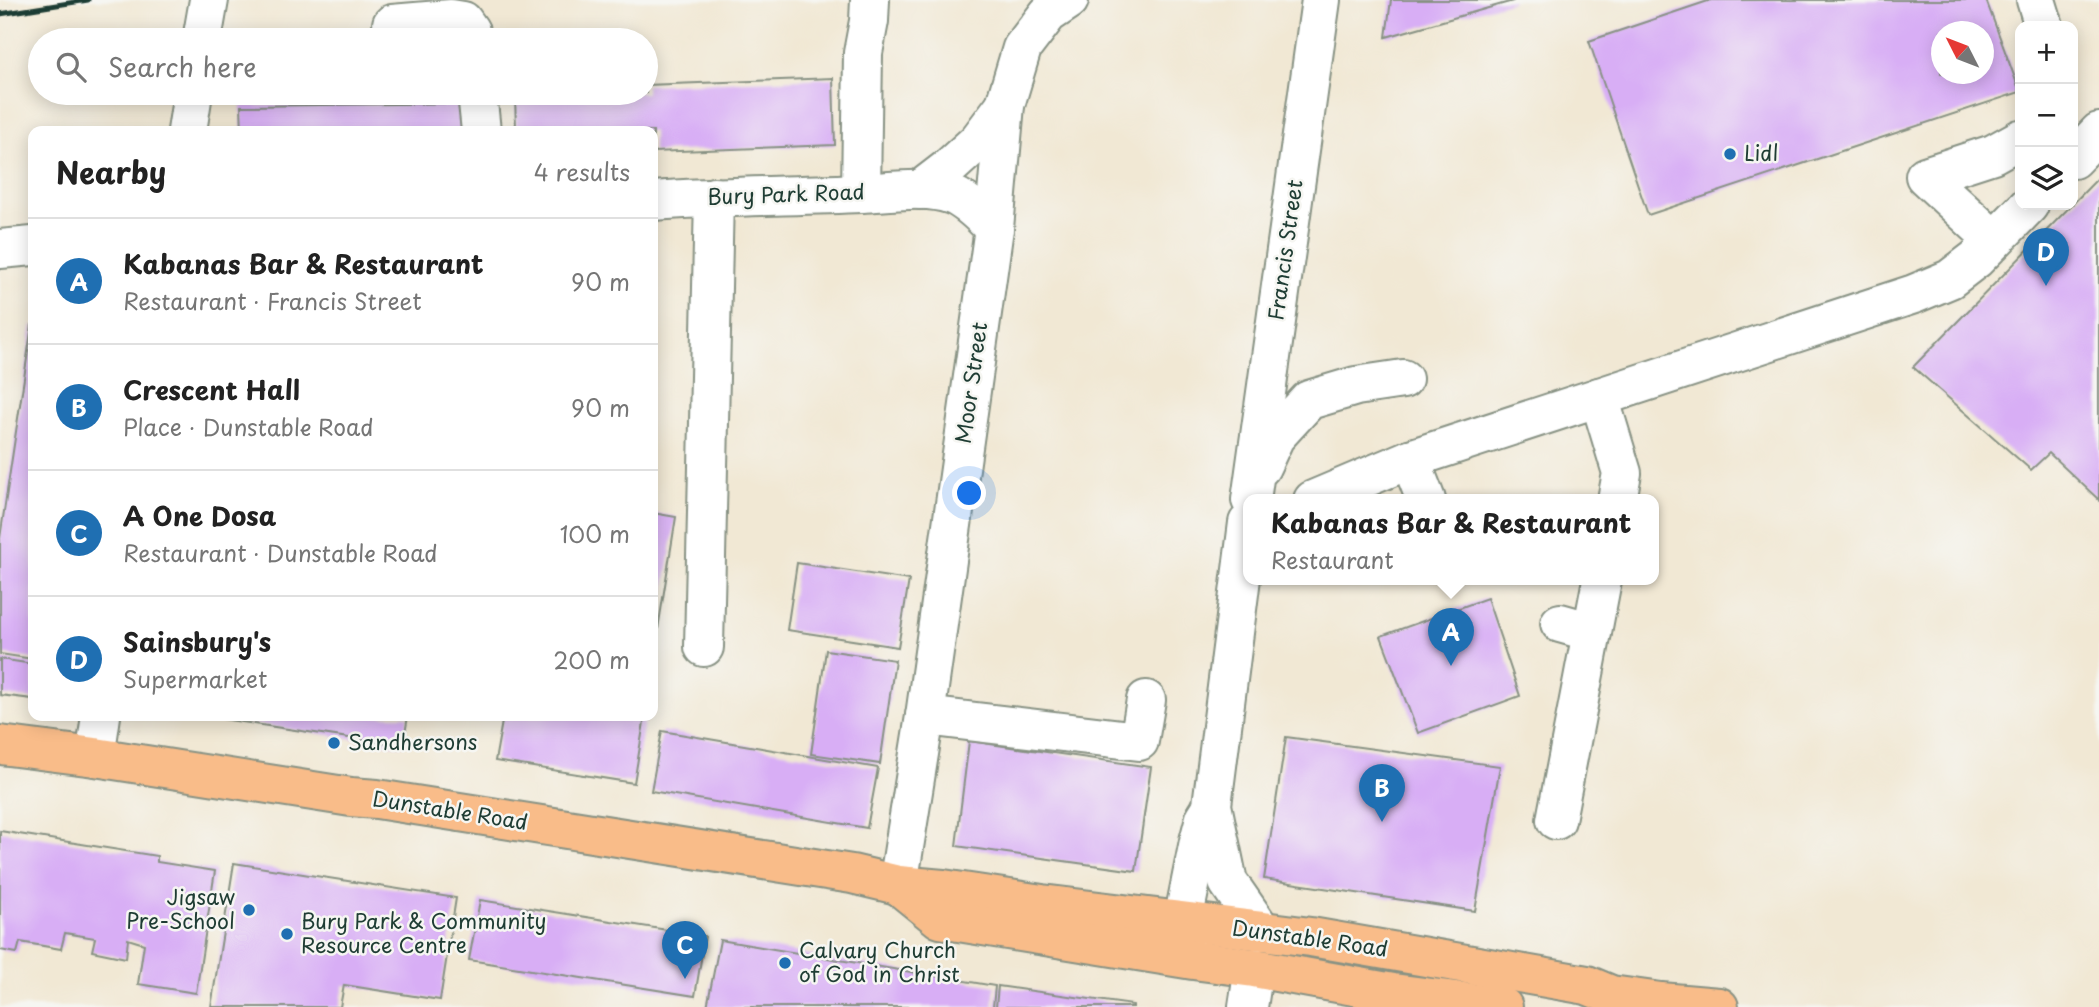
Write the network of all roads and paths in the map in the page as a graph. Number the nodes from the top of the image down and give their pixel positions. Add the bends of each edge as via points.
1 (209, 0) edge
2 (870, 0) edge
3 (1321, 0) edge
4 (2036, 0) edge
5 (1058, 7) edge
6 (2042, 21) edge
7 (392, 24) dead end
8 (204, 28) edge
9 (468, 28) edge
10 (192, 105) edge
11 (478, 105) edge
12 (1005, 105) junction
13 (188, 126) edge
14 (480, 126) edge
15 (2099, 132) edge
16 (2015, 142) edge
17 (2078, 154) edge
18 (920, 190) junction
19 (861, 193) junction
20 (714, 197) junction
21 (658, 201) edge
22 (2024, 210) edge
23 (993, 228) junction
24 (1994, 240) junction
25 (28, 246) edge
26 (0, 249) edge
27 (1403, 379) dead end
28 (1599, 397) junction
29 (1410, 459) junction
30 (1252, 492) edge
31 (1327, 494) edge
32 (1424, 494) edge
33 (1618, 494) edge
34 (1243, 571) edge
35 (1599, 585) edge
36 (704, 647) dead end
37 (1146, 700) dead end
38 (925, 716) junction
39 (100, 721) edge
40 (0, 745) edge
41 (95, 757) junction
42 (1212, 805) junction
43 (1556, 820) dead end
44 (898, 885) junction
45 (1183, 921) junction
46 (1262, 931) junction
47 (1193, 960) junction
48 (1254, 968) junction
49 (1398, 1000) edge
50 (1248, 1007) edge
51 (1503, 1007) edge
52 (1719, 1007) edge

1 - 8 street
2 - 19 street via 863,53
3 - 30 street, Francis Street
4 - 6 street
5 - 12 street, Moor Street via 1022,48
7 - 9 street via 451,19 463,21
10 - 13 street
11 - 14 street
12 - 18 street via 978,141
12 - 23 street, Moor Street
15 - 17 street
16 - 24 street via 1993,155 1925,176
18 - 19 street, Bury Park Road
18 - 23 street, Bury Park Road via 951,194
19 - 20 street, Bury Park Road
20 - 21 street, Bury Park Road
20 - 36 street
22 - 24 street
23 - 38 street, Moor Street
24 - 28 street via 1950,279 1914,294
25 - 26 street
27 - 30 street via 1309,400 1275,437
28 - 29 street
28 - 33 street via 1622,474
29 - 31 street
29 - 32 street
34 - 42 street
35 - 43 street via 1576,628
37 - 38 street via 1139,741
38 - 44 street, Moor Street
39 - 41 street
40 - 41 main road, Dunstable Road
41 - 44 main road, Dunstable Road via 825,869
42 - 45 street via 1199,841
42 - 46 street via 1228,882
44 - 45 main road, Dunstable Road
44 - 47 main road, Dunstable Road via 940,919
45 - 46 main road, Dunstable Road
45 - 47 street
46 - 52 main road, Dunstable Road via 1587,985 1611,995
47 - 48 main road, Dunstable Road
48 - 49 main road, Dunstable Road
48 - 50 street
49 - 51 main road, Dunstable Road

